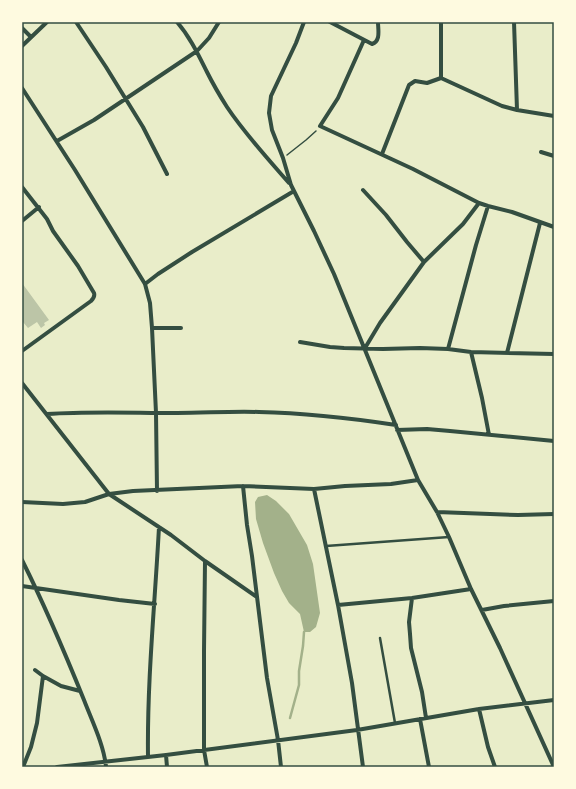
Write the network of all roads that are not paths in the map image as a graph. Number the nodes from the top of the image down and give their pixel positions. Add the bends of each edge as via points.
1 (47, 22) edge
2 (76, 22) edge
3 (177, 22) edge
4 (219, 22) edge
5 (304, 22) edge
6 (330, 22) edge
7 (378, 22) edge
8 (441, 22) edge
9 (514, 22) edge
10 (22, 28) edge
11 (31, 37) junction
12 (364, 40) junction
13 (22, 46) edge
14 (197, 51) junction
15 (441, 78) junction
16 (22, 88) edge
17 (125, 99) junction
18 (517, 110) junction
19 (554, 116) edge
20 (57, 141) junction
21 (541, 152) dead end
22 (382, 154) junction
23 (554, 156) edge
24 (167, 174) dead end
25 (291, 185) junction
26 (22, 187) edge
27 (363, 190) dead end
28 (294, 191) junction
29 (480, 203) junction
30 (488, 206) junction
31 (39, 207) junction
32 (22, 221) edge
33 (540, 222) junction
34 (554, 227) edge
35 (424, 262) junction
36 (144, 284) junction
37 (152, 328) junction
38 (181, 328) dead end
39 (300, 342) dead end
40 (365, 348) junction
41 (448, 349) junction
42 (22, 351) edge
43 (471, 352) junction
44 (507, 353) junction
45 (553, 355) edge
46 (554, 360) edge
47 (22, 383) edge
48 (156, 413) junction
49 (47, 414) junction
50 (396, 428) junction
51 (489, 435) junction
52 (554, 441) edge
53 (418, 480) junction
54 (243, 486) junction
55 (314, 489) junction
56 (157, 491) junction
57 (109, 494) junction
58 (22, 502) edge
59 (437, 512) junction
60 (554, 514) edge
61 (159, 527) junction
62 (449, 537) junction
63 (326, 546) junction
64 (22, 560) edge
65 (205, 561) junction
66 (22, 586) edge
67 (36, 587) junction
68 (471, 590) junction
69 (257, 596) junction
70 (412, 598) junction
71 (554, 601) edge
72 (155, 604) junction
73 (338, 605) junction
74 (482, 610) junction
75 (380, 638) dead end
76 (35, 670) dead end
77 (43, 676) junction
78 (80, 691) junction
79 (554, 700) edge
80 (525, 703) junction
81 (478, 709) junction
82 (426, 718) junction
83 (420, 719) junction
84 (396, 723) junction
85 (357, 730) junction
86 (278, 740) junction
87 (204, 750) junction
88 (166, 755) junction
89 (148, 757) junction
90 (106, 762) junction
91 (23, 767) edge
92 (57, 767) edge
93 (106, 767) edge
94 (167, 767) edge
95 (208, 767) edge
96 (281, 767) edge
97 (363, 767) edge
98 (429, 767) edge
99 (495, 767) edge
100 (554, 767) edge

1 - 11 street
2 - 17 street
3 - 14 street
4 - 14 street
5 - 25 street via 271,96 269,113 272,130
6 - 12 street
7 - 12 street via 378,40 373,44
8 - 15 street
9 - 18 street
10 - 11 street
11 - 13 street
12 - 22 street via 338,98 320,126
14 - 17 street
14 - 25 street via 227,107
15 - 18 street via 502,106
15 - 22 street via 427,83 415,81 409,85
16 - 20 street
17 - 20 street
17 - 24 street via 143,127
18 - 19 street
20 - 36 street
21 - 23 street
22 - 29 street
25 - 28 street
26 - 31 street
27 - 35 street
28 - 36 street
28 - 40 street via 334,274
29 - 30 street
29 - 35 street via 463,224
30 - 33 street
30 - 41 street
31 - 32 street
31 - 42 street via 78,266 94,297
33 - 34 street
33 - 44 street
35 - 40 street
36 - 37 street via 150,303
37 - 38 street
37 - 48 street
39 - 40 street
40 - 41 street
40 - 50 street
41 - 43 street
43 - 44 street
43 - 51 street
44 - 45 street
45 - 46 street
47 - 49 street
48 - 49 street
48 - 50 street via 287,413 356,419
48 - 56 street
49 - 57 street
50 - 51 street
50 - 53 street
51 - 52 street
53 - 55 street
53 - 59 street
54 - 55 street
54 - 56 street
54 - 69 street
55 - 63 street
56 - 57 street
57 - 58 street via 85,502
57 - 61 street
59 - 60 street
59 - 62 street
61 - 65 street
61 - 72 street
62 - 63 lane
62 - 68 street
63 - 73 street
64 - 67 street
65 - 69 street
65 - 87 street
66 - 67 street
67 - 72 street
67 - 78 street
68 - 70 street
68 - 74 street
69 - 86 street
70 - 73 street
70 - 82 street via 409,622 411,648
71 - 74 street
72 - 89 street
73 - 85 street via 352,683
74 - 80 street
75 - 84 lane
76 - 77 street
77 - 78 street via 60,686
77 - 91 street via 38,723
78 - 90 street
79 - 80 street
80 - 81 street
80 - 100 street
81 - 82 street
81 - 99 street
82 - 83 street
83 - 84 street
83 - 98 street
84 - 85 street
85 - 86 street
85 - 97 street
86 - 87 street
86 - 96 street
87 - 88 street
87 - 95 street
88 - 89 street
88 - 94 street
89 - 90 street
90 - 92 street
90 - 93 street

